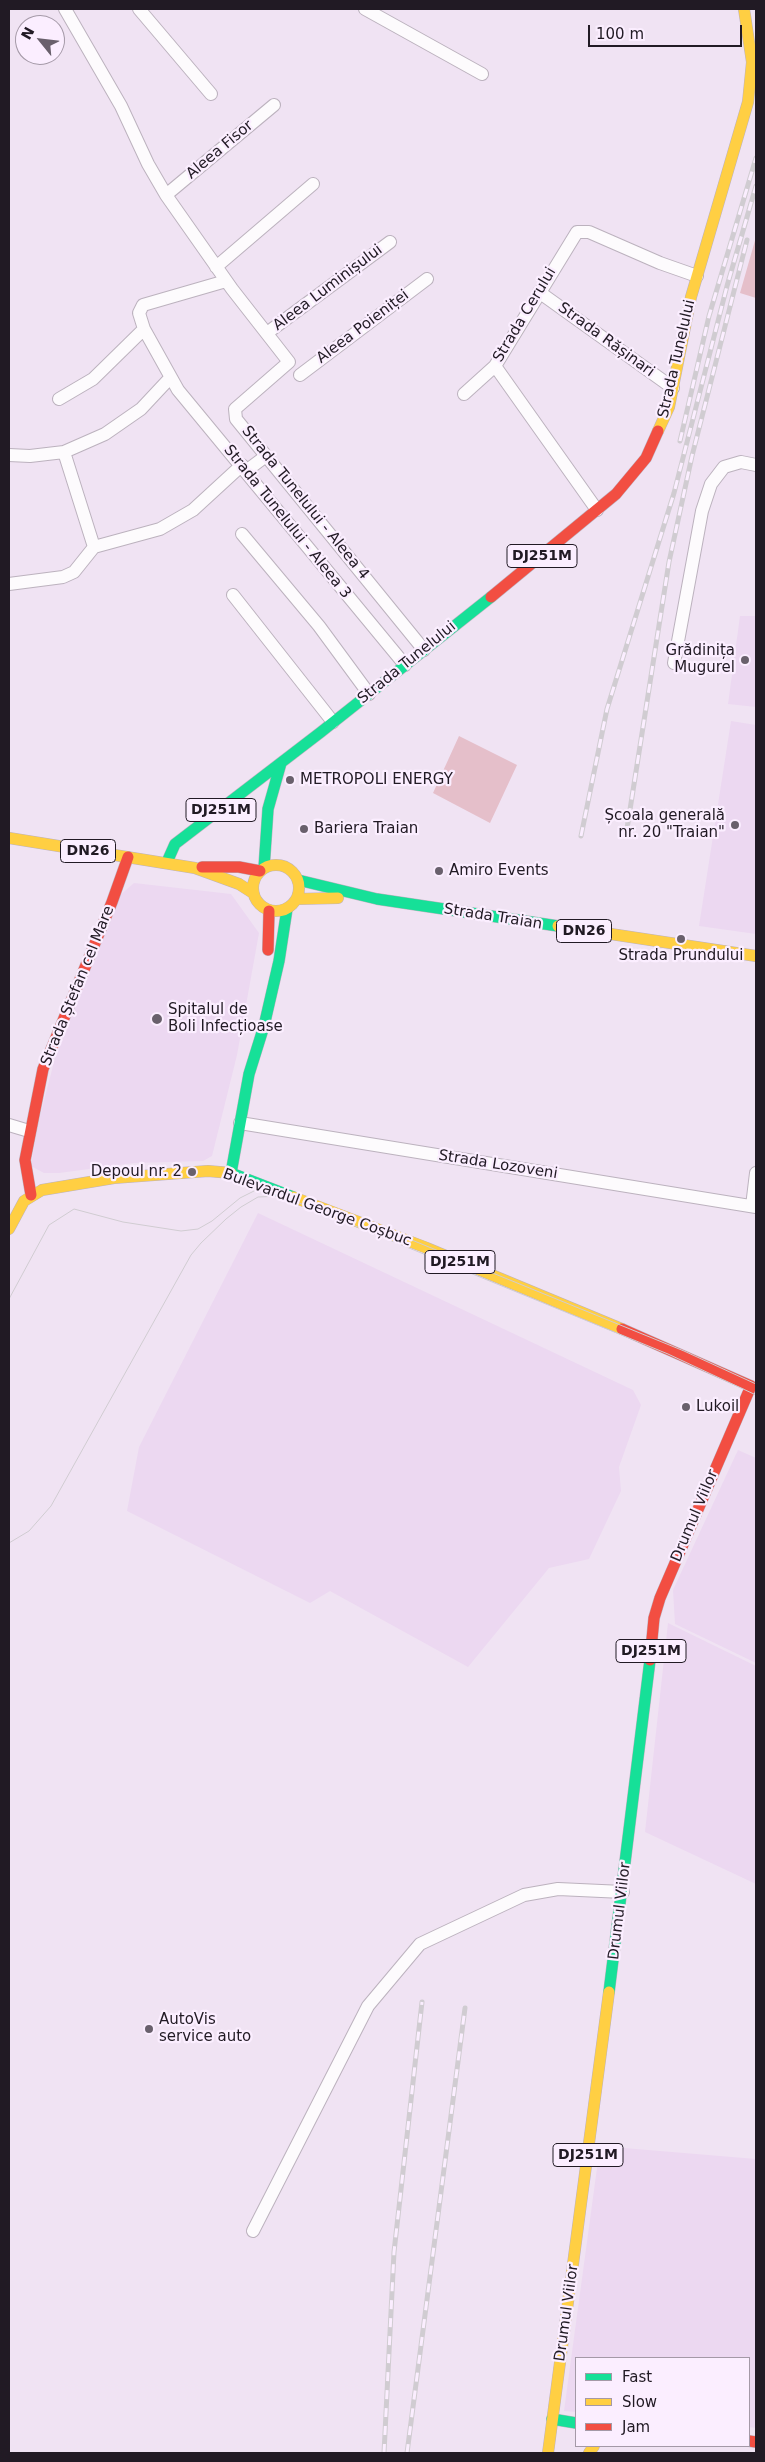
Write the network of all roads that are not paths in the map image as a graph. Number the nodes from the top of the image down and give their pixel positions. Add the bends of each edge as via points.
1 (65, 9) edge
2 (139, 9) edge
3 (365, 9) edge
4 (744, 9) edge
5 (482, 74) dead end
6 (211, 94) dead end
7 (274, 105) dead end
8 (313, 184) dead end
9 (166, 194) junction
10 (390, 242) dead end
11 (216, 267) junction
12 (697, 276) junction
13 (427, 279) dead end
14 (226, 281) junction
15 (539, 292) junction
16 (144, 329) junction
17 (267, 333) junction
18 (496, 366) junction
19 (300, 375) dead end
20 (170, 378) junction
21 (673, 388) junction
22 (464, 394) dead end
23 (59, 399) dead end
24 (64, 452) junction
25 (9, 455) edge
26 (266, 456) junction
27 (756, 466) edge
28 (244, 468) junction
29 (597, 510) junction
30 (242, 534) dead end
31 (94, 547) junction
32 (9, 584) edge
33 (233, 595) dead end
34 (424, 650) junction
35 (674, 663) dead end
36 (405, 665) junction
37 (369, 694) junction
38 (333, 722) junction
39 (281, 763) junction
40 (9, 838) edge
41 (267, 842) junction
42 (128, 856) junction
43 (167, 862) junction
44 (282, 865) junction
45 (195, 868) junction
46 (262, 870) junction
47 (298, 880) junction
48 (253, 893) junction
49 (297, 898) junction
50 (377, 899) junction
51 (287, 909) junction
52 (269, 911) junction
53 (756, 956) edge
54 (266, 958) dead end
55 (262, 984) dead end
56 (249, 1074) junction
57 (240, 1123) junction
58 (9, 1125) edge
59 (30, 1131) junction
60 (232, 1173) junction
61 (756, 1173) edge
62 (31, 1196) junction
63 (754, 1207) edge
64 (9, 1229) edge
65 (754, 1387) edge
66 (623, 1892) junction
67 (253, 2231) dead end
68 (552, 2419) junction
69 (575, 2423) edge
70 (548, 2453) edge

1 - 9 street, Strada Tunelului - Aleea 4 via 121,106
2 - 6 street
3 - 5 street
4 - 12 main road, Strada Tunelului / DJ251M via 752,62 748,102
7 - 9 street, Aleea Fisor
8 - 11 street
9 - 11 street, Strada Tunelului - Aleea 4
10 - 17 street, Aleea Luminișului
11 - 14 street, Strada Tunelului - Aleea 4
12 - 15 street, Strada Cerului via 581,231 573,237
12 - 21 main road, Strada Tunelului / DJ251M
13 - 19 street, Aleea Poieniței
14 - 16 street via 143,305 139,313
14 - 17 street, Strada Tunelului - Aleea 4
15 - 18 street, Strada Cerului
15 - 21 street, Strada Rășinari
16 - 20 street, Strada Tunelului - Aleea 3
16 - 23 street via 93,379
17 - 26 street, Strada Tunelului - Aleea 4 via 289,362 235,409 234,414
18 - 22 street, Strada Cerului
18 - 29 street
20 - 24 street via 141,409 120,424
20 - 28 street, Strada Tunelului - Aleea 3
21 - 29 main road, Strada Tunelului / DJ251M via 663,424 646,458 616,494
24 - 25 street
24 - 31 street
26 - 28 street
26 - 34 street, Strada Tunelului - Aleea 4
27 - 35 street via 741,462 724,467 711,484 702,511
28 - 31 street via 193,510 160,529
28 - 36 street, Strada Tunelului - Aleea 3
29 - 34 main road, Strada Tunelului / DJ251M
30 - 37 street via 319,626
31 - 32 street via 74,572 63,577
33 - 38 street
34 - 36 main road, Strada Tunelului / DJ251M
36 - 37 main road, Strada Tunelului / DJ251M
37 - 38 main road, Strada Tunelului / DJ251M
38 - 39 main road, Strada Tunelului / DJ251M
39 - 41 main road, DJ251M via 271,794
39 - 43 main road, DJ251M via 175,844
40 - 42 main road, DN26
41 - 44 main road
41 - 46 main road, DJ251M
42 - 43 main road, DN26
42 - 59 main road, Strada Ștefan cel Mare via 115,896 52,1043
43 - 45 main road, DN26
44 - 46 main road, DN26
44 - 47 main road, DN26 via 291,870
45 - 46 main road, DN26 via 215,865
45 - 48 main road, DN26 via 239,884
46 - 48 main road via 255,878
47 - 49 main road
47 - 50 main road, Strada Traian / DN26
48 - 52 main road, DN26 via 259,904
49 - 50 main road, Strada Traian / DN26
49 - 51 main road
50 - 53 main road, Strada Traian / DN26
51 - 52 main road
51 - 56 main road via 268,1008
52 - 54 main road
55 - 56 main road
56 - 57 main road
57 - 60 main road
57 - 63 street, Strada Lozoveni
58 - 59 street
59 - 62 main road, Strada Ștefan cel Mare via 25,1170
60 - 62 main road, Bulevardul George Coșbuc via 208,1171 114,1178 58,1186
60 - 65 main road, Bulevardul George Coșbuc / DJ251M via 427,1248
61 - 63 street
62 - 64 main road via 24,1201
65 - 66 main road, Drumul Viilor / DJ251M via 654,1618
66 - 67 street via 558,1889 524,1895 420,1944 368,2006
66 - 68 main road, Drumul Viilor / DJ251M
68 - 69 main road
68 - 70 main road, Drumul Viilor / DJ251M

